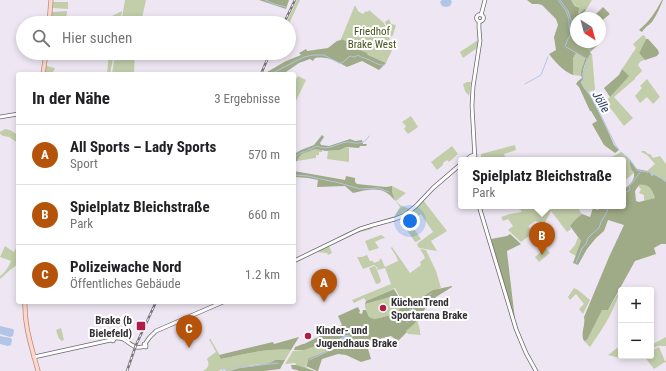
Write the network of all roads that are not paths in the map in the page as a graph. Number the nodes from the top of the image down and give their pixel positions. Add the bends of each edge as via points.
1 (51, 0) edge
2 (485, 0) edge
3 (50, 16) edge
4 (45, 60) edge
5 (43, 72) edge
6 (16, 114) edge
7 (0, 117) edge
8 (474, 155) joint
9 (470, 157) edge
10 (458, 167) edge
11 (480, 209) edge
12 (296, 260) edge
13 (25, 304) edge
14 (218, 304) edge
15 (34, 357) junction
16 (38, 371) edge
17 (536, 371) edge

1 - 3 main road
2 - 8 main road via 481,15 477,18 480,41 472,106
4 - 5 main road
6 - 7 main road
8 - 9 main road
10 - 12 main road via 405,215 360,229
11 - 17 main road via 516,329
13 - 15 main road via 26,324
14 - 15 main road via 157,330 145,345 137,347 113,336 111,340
15 - 16 main road

